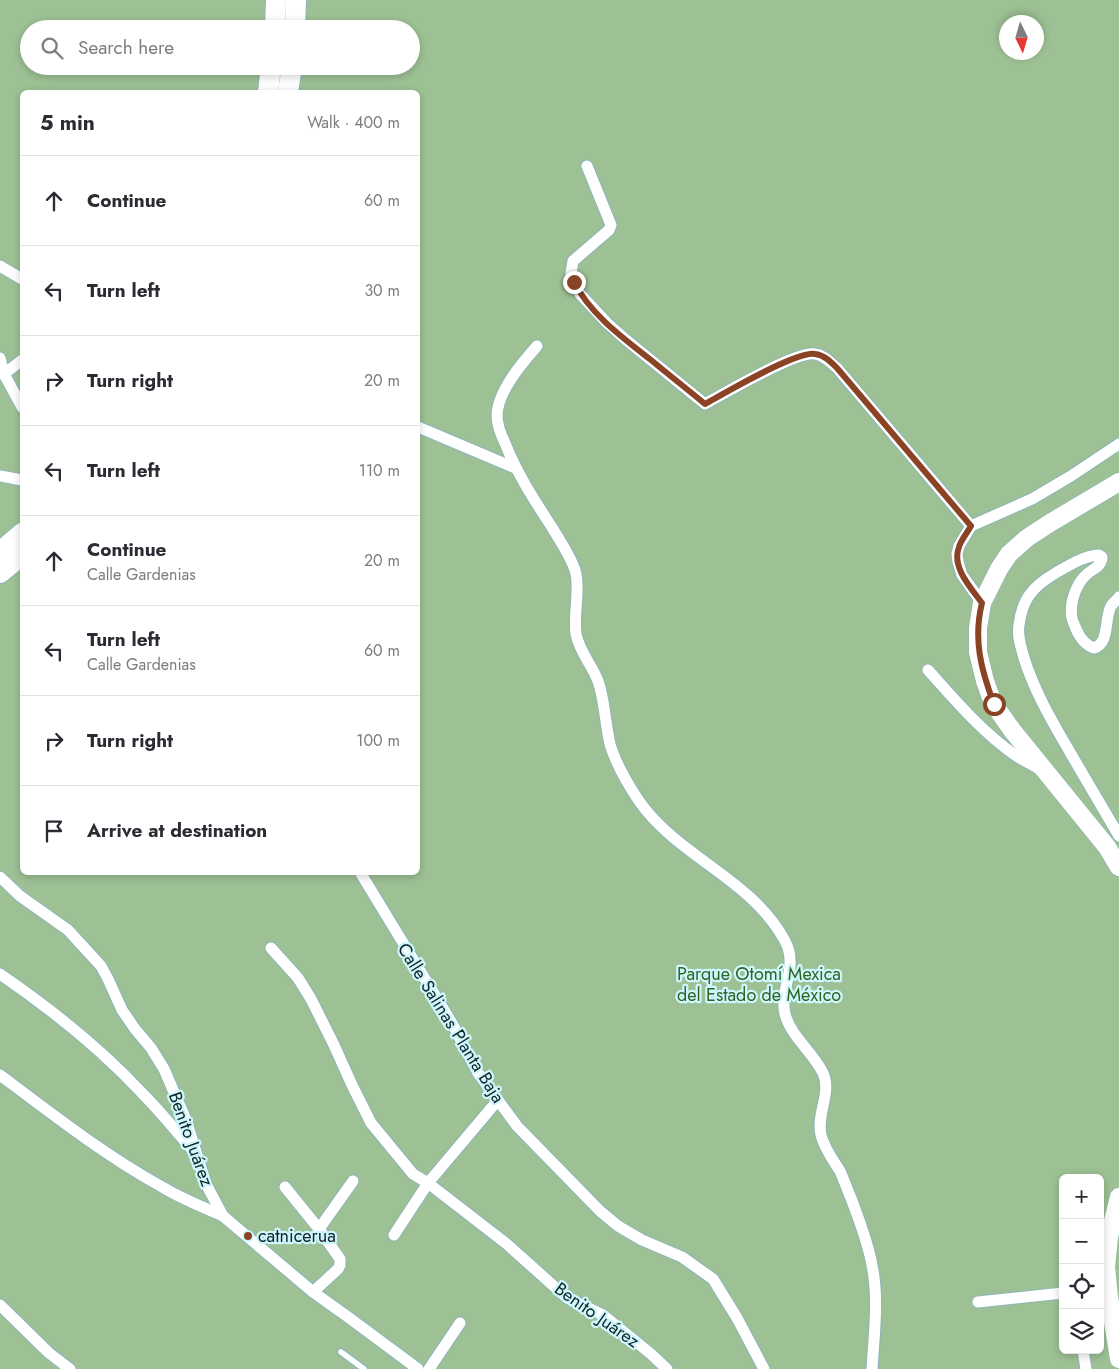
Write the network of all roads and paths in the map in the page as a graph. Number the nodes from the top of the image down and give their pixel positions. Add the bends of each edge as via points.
1 (276, 0) edge
2 (296, 0) edge
3 (275, 20) edge
4 (295, 20) edge
5 (270, 75) edge
6 (291, 75) edge
7 (268, 90) edge
8 (288, 90) edge
9 (587, 166) dead end
10 (0, 266) edge
11 (20, 278) edge
12 (537, 346) dead end
13 (0, 358) edge
14 (20, 362) edge
15 (4, 374) junction
16 (20, 403) edge
17 (420, 428) edge
18 (1119, 444) edge
19 (515, 468) junction
20 (0, 476) edge
21 (20, 480) edge
22 (1119, 482) edge
23 (971, 526) junction
24 (20, 535) edge
25 (0, 552) edge
26 (20, 557) edge
27 (0, 573) edge
28 (1119, 597) edge
29 (982, 603) junction
30 (928, 670) dead end
31 (1047, 773) junction
32 (1115, 841) edge
33 (1119, 867) edge
34 (362, 875) edge
35 (0, 877) edge
36 (271, 948) dead end
37 (0, 974) edge
38 (0, 1075) edge
39 (498, 1100) junction
40 (197, 1155) junction
41 (353, 1181) dead end
42 (428, 1183) junction
43 (285, 1188) dead end
44 (1119, 1197) edge
45 (222, 1216) junction
46 (319, 1229) junction
47 (394, 1235) dead end
48 (313, 1292) junction
49 (1059, 1293) edge
50 (978, 1302) dead end
51 (0, 1305) edge
52 (460, 1323) dead end
53 (341, 1352) dead end
54 (1084, 1354) edge
55 (1119, 1359) edge
56 (70, 1369) edge
57 (364, 1369) edge
58 (418, 1369) edge
59 (429, 1369) edge
60 (667, 1369) edge
61 (764, 1369) edge
62 (872, 1369) edge
63 (1086, 1369) edge

1 - 3 highway
2 - 4 highway
5 - 7 highway
6 - 8 highway
9 - 23 street via 611,225 573,261 571,273 580,294 607,323 705,404 805,353 825,357
10 - 11 street
12 - 19 street via 507,386 497,416
13 - 15 street
14 - 15 street
15 - 16 street
17 - 19 street
18 - 23 street via 1032,499
19 - 62 street via 575,567 577,638 597,680 620,772 658,824 753,901 786,941 790,956 783,1001 786,1017 822,1071 826,1085 820,1126 822,1138 841,1173 872,1263 876,1299
20 - 21 street
22 - 29 main road via 1027,538 1009,554
23 - 29 street via 959,546 958,562 962,575
24 - 25 highway
26 - 27 highway
28 - 32 street via 1111,607 1100,647 1087,646 1072,618 1072,602 1080,581 1102,561 1102,557 1094,555 1072,563 1032,590 1024,604 1019,626 1019,643 1030,679
29 - 31 main road via 978,652 985,681 994,704
30 - 31 street via 992,737 1016,756
31 - 32 main road
32 - 33 main road
34 - 39 street, Calle Salinas Planta Baja via 453,1025 478,1073
35 - 40 street, Benito Juárez via 20,896 68,930 101,966 122,1010 164,1069
36 - 42 street, Benito Juárez via 298,978 311,999 371,1123 413,1174
37 - 40 street via 78,1032 114,1065
38 - 45 street via 133,1170
39 - 42 street
39 - 61 street, Calle Salinas Planta Baja via 517,1126 618,1226 682,1257 713,1279
40 - 45 street, Benito Juárez via 206,1184
41 - 46 street
42 - 47 street
42 - 60 street, Benito Juárez via 508,1244 567,1298 603,1315
43 - 46 street
44 - 55 main road via 1106,1267
45 - 48 street, Benito Juárez
46 - 48 street via 340,1259 340,1265
48 - 58 street, Benito Juárez
49 - 50 street
51 - 56 street
52 - 59 street
53 - 57 lane
54 - 63 street

